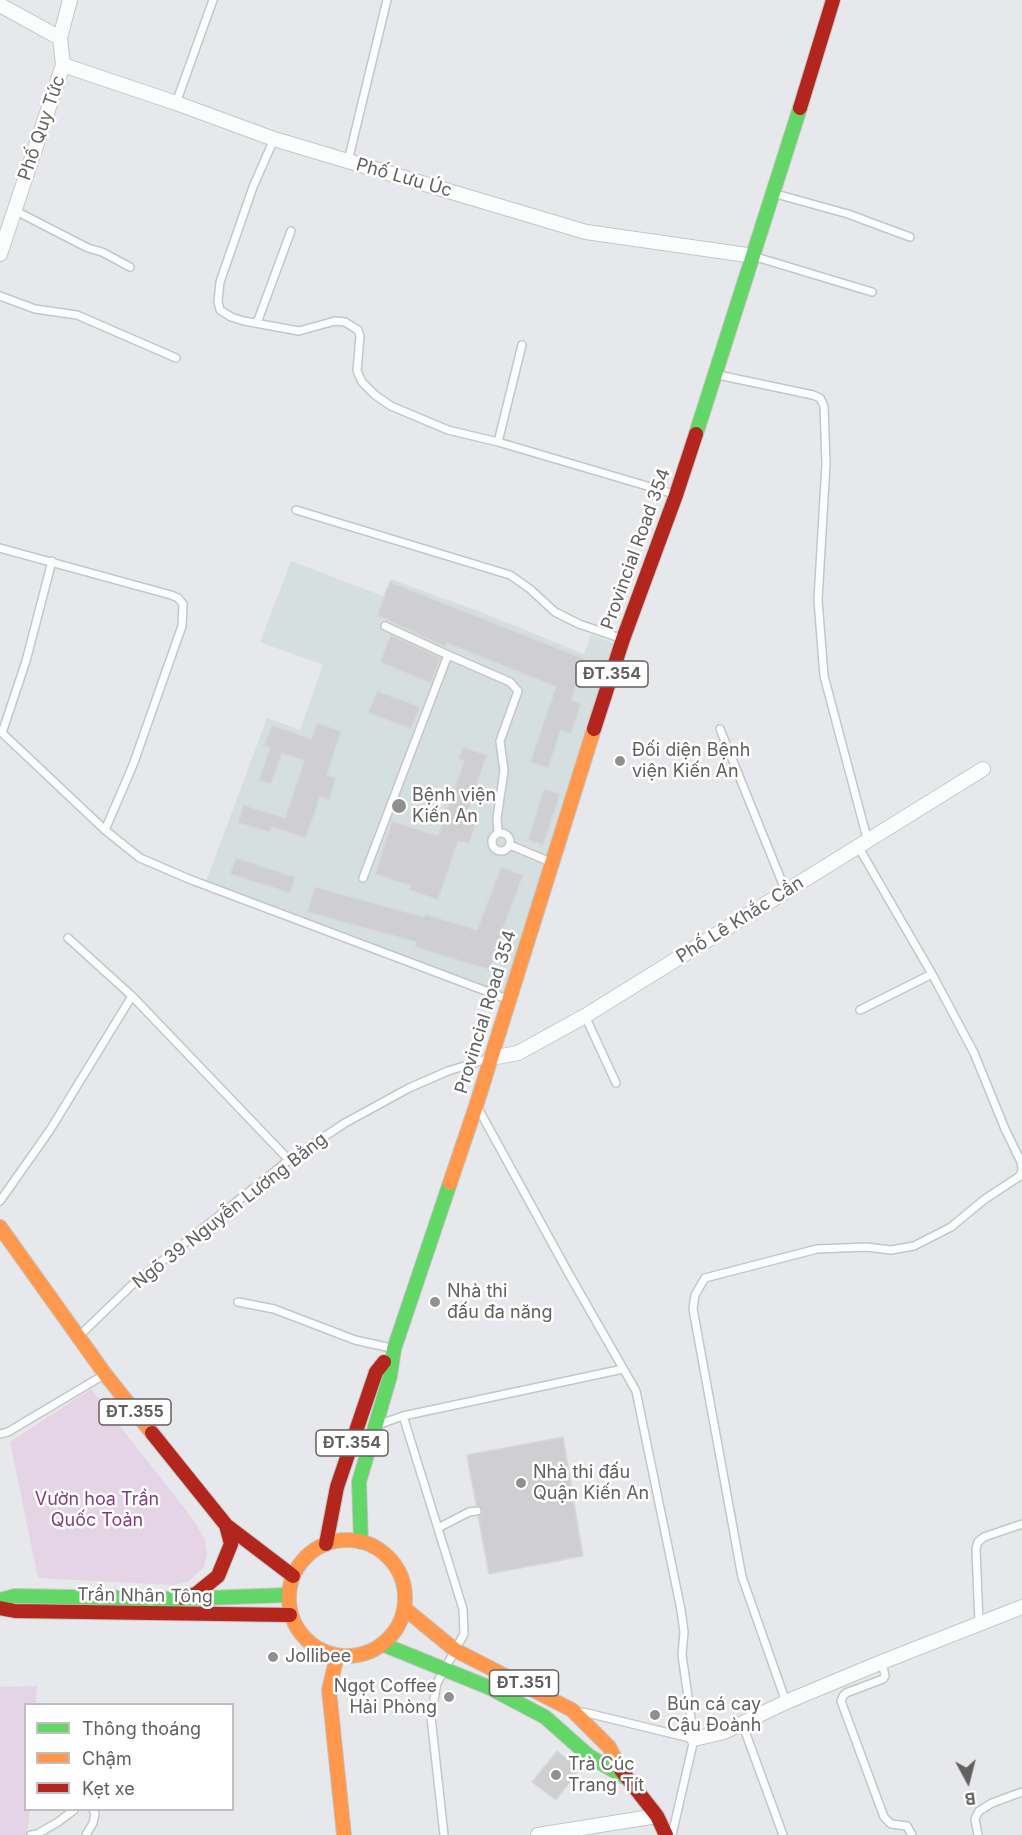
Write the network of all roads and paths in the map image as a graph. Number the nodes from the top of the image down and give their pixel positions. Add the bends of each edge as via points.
1 (70, 0) edge
2 (213, 0) edge
3 (387, 0) edge
4 (833, 0) edge
5 (0, 5) edge
6 (60, 38) junction
7 (63, 65) junction
8 (176, 103) junction
9 (274, 139) junction
10 (348, 161) junction
11 (774, 193) junction
12 (14, 209) junction
13 (291, 231) dead end
14 (3, 234) edge
15 (910, 237) dead end
16 (0, 254) edge
17 (754, 256) junction
18 (130, 267) dead end
19 (872, 292) dead end
20 (0, 296) edge
21 (257, 323) junction
22 (522, 345) dead end
23 (176, 358) dead end
24 (715, 375) junction
25 (498, 442) junction
26 (676, 495) junction
27 (296, 510) dead end
28 (0, 548) edge
29 (52, 561) junction
30 (385, 626) dead end
31 (623, 639) junction
32 (448, 655) junction
33 (720, 729) dead end
34 (1, 731) edge
35 (983, 769) dead end
36 (105, 830) junction
37 (498, 832) junction
38 (510, 845) junction
39 (864, 845) junction
40 (551, 862) junction
41 (363, 878) dead end
42 (786, 892) junction
43 (68, 938) dead end
44 (932, 974) junction
45 (132, 996) junction
46 (509, 1000) junction
47 (860, 1010) dead end
48 (585, 1016) junction
49 (491, 1058) junction
50 (616, 1083) dead end
51 (476, 1106) junction
52 (289, 1160) junction
53 (1022, 1169) edge
54 (0, 1201) edge
55 (0, 1227) edge
56 (238, 1302) dead end
57 (78, 1337) junction
58 (393, 1349) junction
59 (623, 1369) junction
60 (105, 1374) junction
61 (403, 1416) junction
62 (375, 1426) junction
63 (0, 1434) edge
64 (477, 1511) dead end
65 (1022, 1524) edge
66 (226, 1526) junction
67 (438, 1528) junction
68 (361, 1542) junction
69 (326, 1544) junction
70 (292, 1576) junction
71 (288, 1595) junction
72 (178, 1599) junction
73 (0, 1600) edge
74 (1022, 1607) edge
75 (0, 1608) edge
76 (404, 1608) junction
77 (290, 1615) junction
78 (979, 1622) junction
79 (382, 1644) junction
80 (455, 1650) junction
81 (337, 1656) junction
82 (882, 1662) junction
83 (445, 1670) junction
84 (786, 1702) junction
85 (573, 1710) junction
86 (742, 1723) junction
87 (694, 1739) junction
88 (625, 1777) junction
89 (1022, 1792) edge
90 (72, 1811) edge
91 (94, 1811) edge
92 (657, 1816) junction
93 (31, 1835) edge
94 (86, 1835) edge
95 (344, 1835) edge
96 (444, 1835) edge
97 (538, 1835) edge
98 (666, 1835) edge
99 (672, 1835) edge
100 (783, 1835) edge
101 (912, 1835) edge
102 (978, 1835) edge

1 - 6 street, Phố Quy Tức
2 - 8 lane
3 - 10 lane
4 - 11 main road, Provincial Road 354 / ĐT.354
5 - 6 street
6 - 7 street, Phố Quy Tức
7 - 8 street, Phố Lưu Úc
7 - 12 street, Phố Quy Tức
8 - 9 street, Phố Lưu Úc
9 - 10 street, Phố Lưu Úc
9 - 21 lane via 238,227 220,282 218,302 220,310 231,317
10 - 17 street, Phố Lưu Úc via 586,232
11 - 15 lane
11 - 17 main road, Provincial Road 354 / ĐT.354
12 - 14 street, Phố Quy Tức
12 - 18 lane
13 - 21 lane
14 - 16 street, Phố Quy Tức
17 - 19 lane
17 - 24 main road, Provincial Road 354 / ĐT.354
20 - 23 lane via 35,309 77,315
21 - 25 lane via 300,331 345,322 358,330 357,371 375,396 448,430
22 - 25 lane
24 - 26 main road, Provincial Road 354 / ĐT.354
24 - 39 lane via 820,398 824,406 826,464 818,600 824,676
25 - 26 lane
26 - 31 main road, Provincial Road 354 / ĐT.354
27 - 31 lane via 510,575 555,612
28 - 29 lane
29 - 34 lane via 26,661
29 - 36 lane via 171,595 183,604 182,626 133,765
30 - 32 lane
31 - 40 main road, Provincial Road 354 / ĐT.354
32 - 37 lane via 510,682 518,691 500,741 504,771
32 - 41 lane
33 - 42 lane
34 - 36 lane
35 - 39 street, Phố Lê Khắc Cần
36 - 46 lane via 140,858 189,879
37 - 38 lane via 506,834
37 - 38 lane via 492,838 492,846 499,851
38 - 40 lane
39 - 42 street, Phố Lê Khắc Cần
39 - 44 lane
40 - 46 main road, Provincial Road 354 / ĐT.354
42 - 48 street, Phố Lê Khắc Cần
43 - 45 lane
44 - 47 lane
44 - 53 lane via 974,1053
45 - 52 lane
45 - 54 lane via 51,1130
46 - 49 main road, Provincial Road 354 / ĐT.354
48 - 49 street, Phố Lê Khắc Cần via 518,1053
48 - 50 lane
49 - 51 main road, Provincial Road 354 / ĐT.354
49 - 52 lane, Ngõ 39 Nguyễn Lương Bằng via 409,1088
51 - 58 main road, Provincial Road 354 / ĐT.354
51 - 59 lane
52 - 57 lane, Ngõ 39 Nguyễn Lương Bằng via 132,1286
53 - 84 lane via 1020,1176 951,1227 914,1246 806,1252 705,1278 695,1296 693,1309 742,1577
55 - 57 main road, ĐT.355
56 - 58 lane via 274,1309 355,1340
57 - 60 main road, ĐT.355
58 - 62 main road, ĐT.354 via 390,1376
58 - 69 main road, ĐT.354 via 376,1372 337,1487
59 - 61 lane
59 - 87 lane via 636,1391 672,1557
60 - 63 lane
60 - 66 main road, ĐT.355
61 - 62 lane
61 - 67 lane
62 - 68 main road, ĐT.354 via 359,1482
64 - 67 lane
65 - 78 lane via 978,1542
66 - 70 main road, ĐT.355
66 - 72 main road via 231,1544 218,1576 209,1586
67 - 80 lane via 462,1609 464,1634
68 - 69 main road
68 - 76 main road via 387,1556 398,1571 404,1589
69 - 70 main road via 306,1557
70 - 71 main road
71 - 72 main road, Trần Nhân Tông
71 - 77 main road
72 - 73 main road, Trần Nhân Tông via 15,1596
74 - 78 street
75 - 77 main road, Trần Nhân Tông
76 - 79 main road via 398,1627
76 - 80 main road, ĐT.351
77 - 81 main road via 308,1642
78 - 82 street
79 - 81 main road via 361,1655
79 - 83 main road, ĐT.351
80 - 83 lane
80 - 85 main road, ĐT.351
81 - 95 main road via 328,1690
82 - 84 street
82 - 101 lane via 883,1679 846,1693 841,1701 884,1817 891,1824 907,1826
83 - 88 main road, ĐT.351 via 545,1717 589,1756
83 - 96 lane via 437,1683 431,1717
84 - 86 street
85 - 87 lane
85 - 88 main road, ĐT.351 via 609,1747
86 - 87 street
86 - 100 lane
87 - 99 lane
88 - 92 main road, ĐT.351
89 - 102 lane via 980,1811 975,1819
90 - 93 lane
91 - 94 lane
92 - 97 street
92 - 98 main road, ĐT.351

